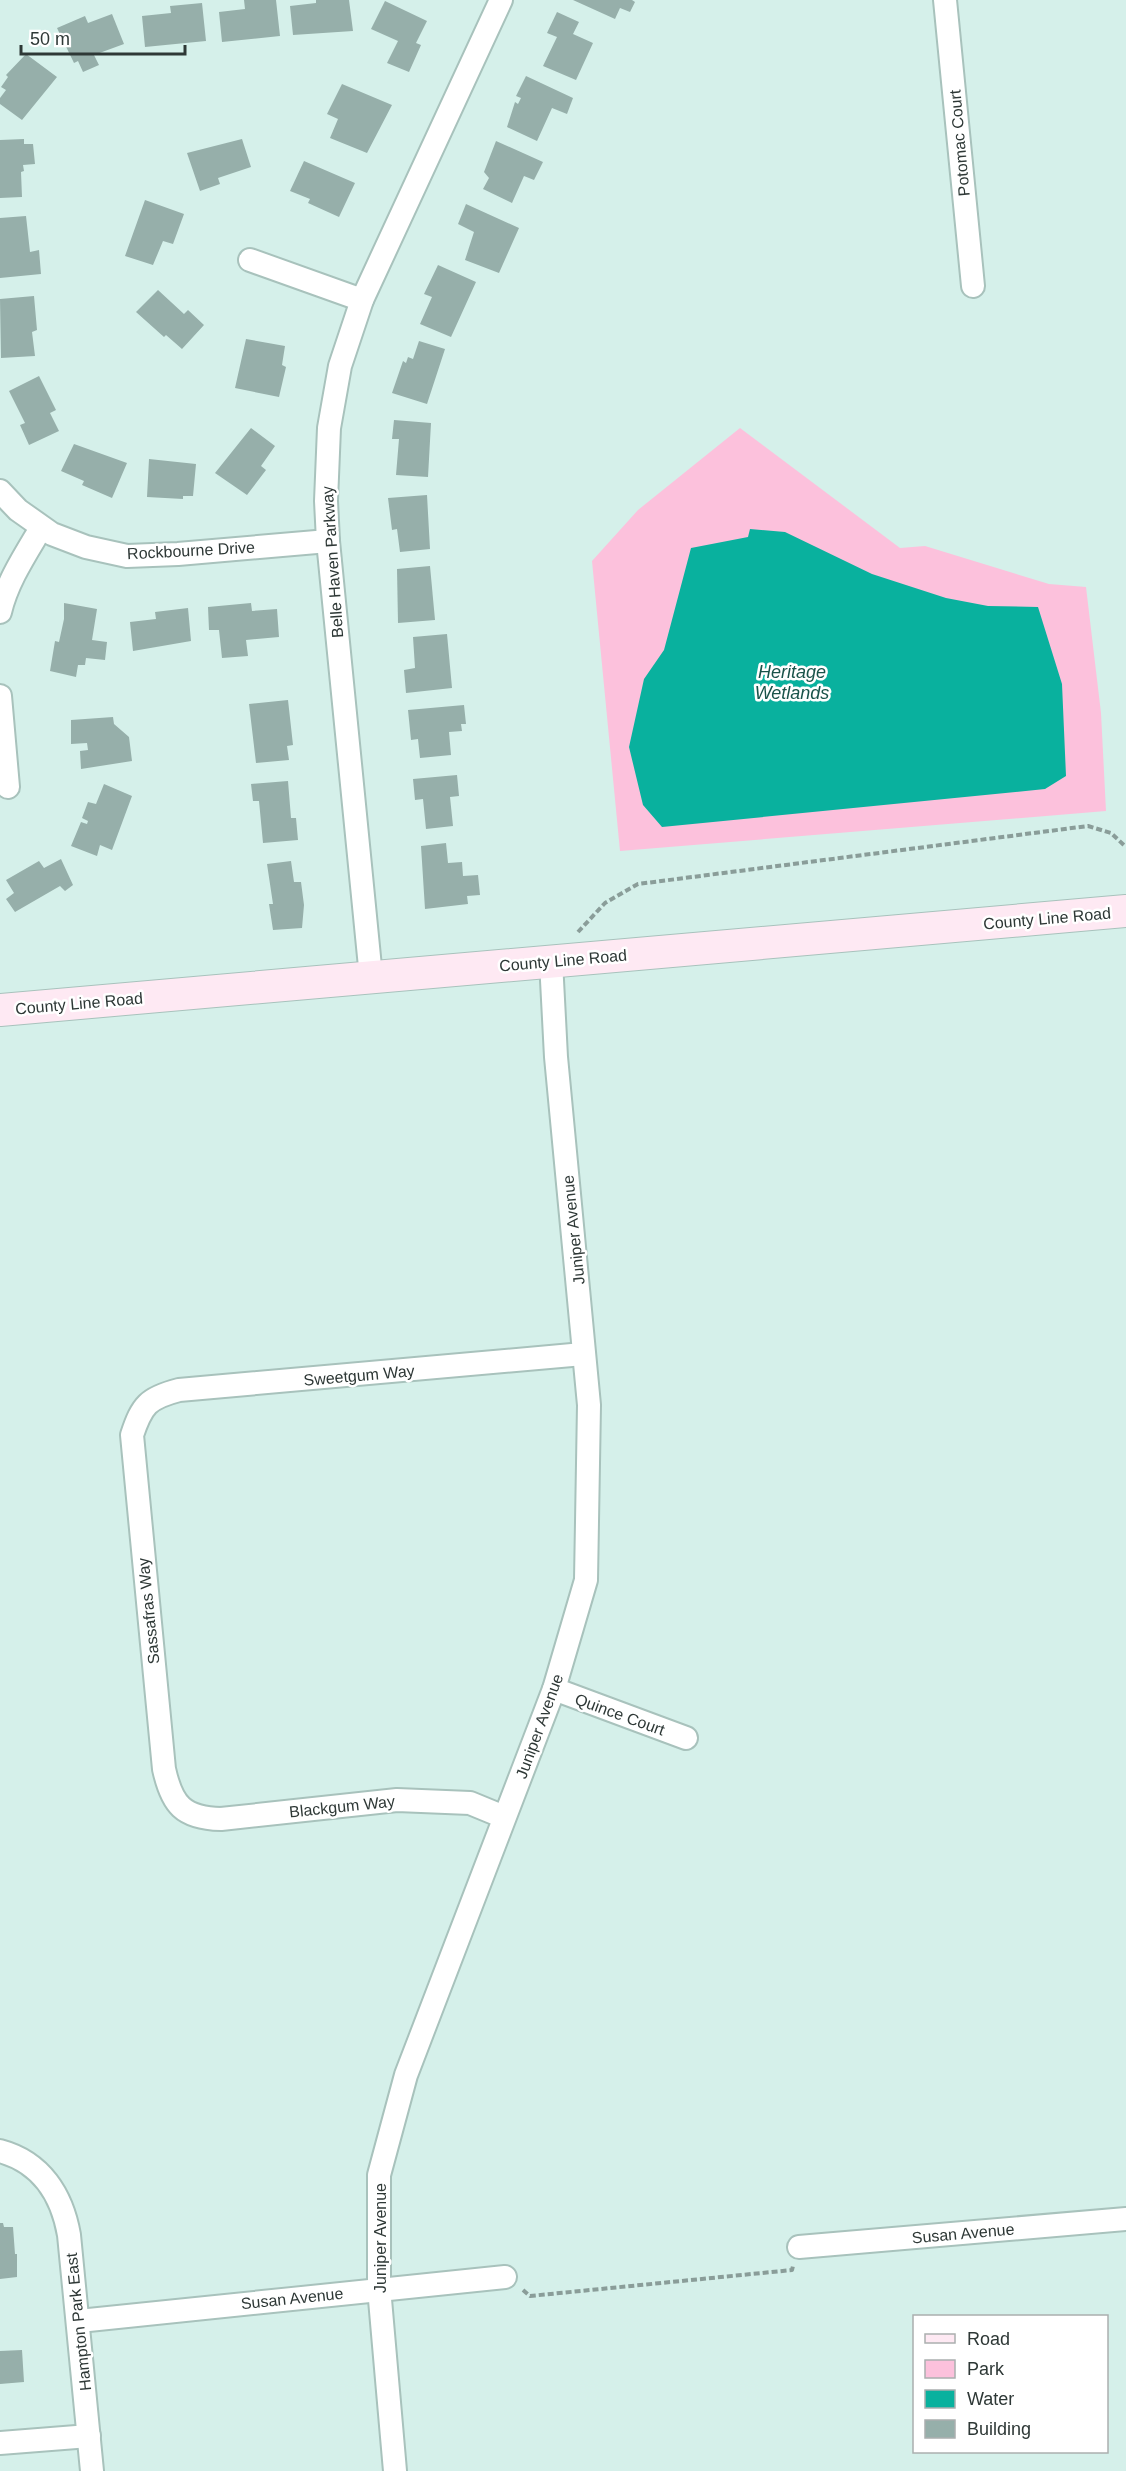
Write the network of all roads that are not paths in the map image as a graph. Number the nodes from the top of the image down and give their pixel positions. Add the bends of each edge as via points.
1 (501, 0) edge
2 (945, 0) edge
3 (250, 260) dead end
4 (973, 286) dead end
5 (362, 300) junction
6 (0, 491) edge
7 (41, 528) junction
8 (328, 541) junction
9 (0, 612) edge
10 (0, 696) edge
11 (8, 786) dead end
12 (1126, 911) edge
13 (551, 961) junction
14 (371, 977) junction
15 (0, 1010) edge
16 (583, 1354) junction
17 (140, 1411) joint
18 (554, 1689) junction
19 (686, 1738) dead end
20 (180, 1808) joint
21 (504, 1817) junction
22 (0, 2151) edge
23 (1126, 2219) edge
24 (799, 2247) road end
25 (505, 2277) road end
26 (378, 2288) junction
27 (79, 2321) junction
28 (89, 2436) junction
29 (0, 2443) edge
30 (92, 2471) edge
31 (395, 2471) edge

1 - 5 street, Belle Haven Parkway
2 - 4 street, Potomac Court
3 - 5 street
5 - 8 street, Belle Haven Parkway via 340,366 329,428
6 - 7 street, Rockbourne Drive
7 - 8 street, Rockbourne Drive via 86,547 128,556
7 - 9 street via 3,598
8 - 14 street, Belle Haven Parkway
10 - 11 street
12 - 13 main road, County Line Road
13 - 14 main road, County Line Road
13 - 16 street, Juniper Avenue
14 - 15 main road, County Line Road
16 - 17 street, Sweetgum Way via 179,1390 157,1396
16 - 18 street, Juniper Avenue via 589,1405 586,1580
17 - 20 street, Sassafras Way via 132,1435 132,1460 164,1769 168,1790
18 - 19 street, Quince Court
18 - 21 street, Juniper Avenue
20 - 21 street, Blackgum Way via 199,1818 221,1819 397,1800 470,1803
21 - 26 street, Juniper Avenue via 406,2075 379,2175
22 - 27 street, Hampton Park East via 30,2164 45,2178 62,2206
23 - 24 street, Susan Avenue
25 - 26 street, Susan Avenue
26 - 27 street, Susan Avenue
26 - 31 street, Juniper Avenue
27 - 28 street, Hampton Park East
28 - 29 street
28 - 30 street, Hampton Park East

